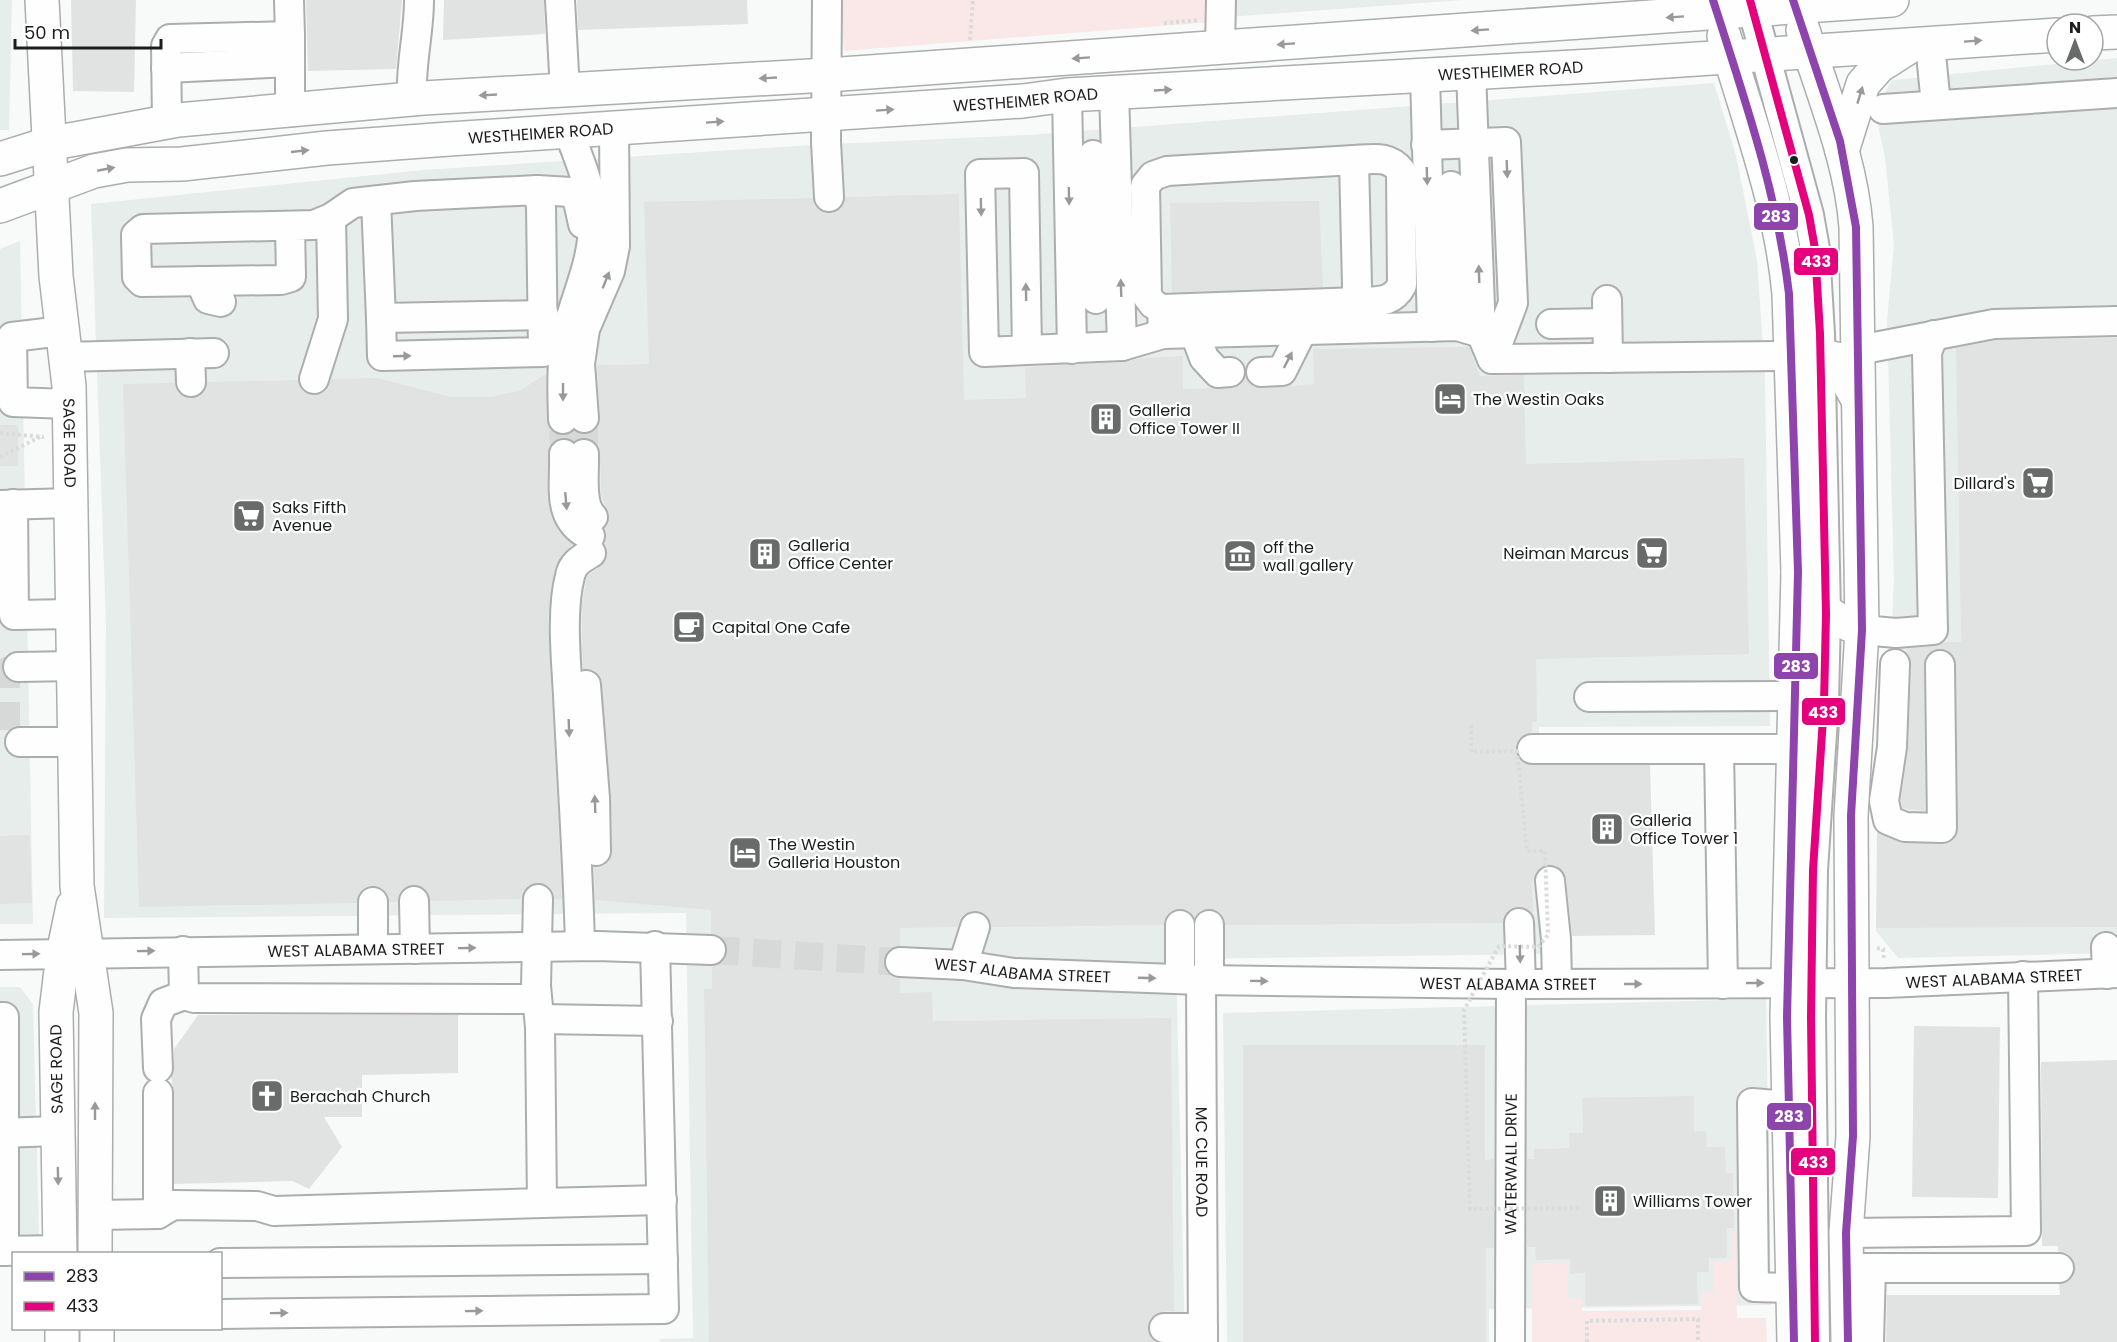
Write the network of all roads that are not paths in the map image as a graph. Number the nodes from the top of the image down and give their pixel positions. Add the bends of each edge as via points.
1 (42, 0) edge
2 (289, 0) edge
3 (419, 0) edge
4 (560, 0) edge
5 (827, 0) edge
6 (1221, 0) edge
7 (1892, 0) edge
8 (1770, 5) edge
9 (1715, 7) edge
10 (1446, 33) junction
11 (2045, 36) edge
12 (1921, 44) junction
13 (1220, 48) junction
14 (290, 49) junction
15 (1181, 51) junction
16 (1785, 53) junction
17 (1730, 57) junction
18 (1471, 72) junction
19 (827, 75) junction
20 (1425, 75) junction
21 (1340, 80) junction
22 (566, 90) junction
23 (1114, 92) junction
24 (2117, 93) edge
25 (1067, 95) junction
26 (418, 99) junction
27 (1936, 105) junction
28 (1883, 109) dead end
29 (290, 112) junction
30 (826, 114) junction
31 (167, 122) junction
32 (614, 129) junction
33 (569, 132) junction
34 (449, 139) junction
35 (1474, 143) junction
36 (48, 144) junction
37 (1426, 145) junction
38 (344, 147) junction
39 (1842, 151) junction
40 (1093, 155) junction
41 (1, 159) edge
42 (1354, 160) junction
43 (1451, 186) dead end
44 (50, 187) junction
45 (537, 190) junction
46 (829, 197) dead end
47 (376, 201) junction
48 (0, 206) edge
49 (331, 218) junction
50 (290, 226) junction
51 (587, 273) junction
52 (200, 281) junction
53 (238, 295) junction
54 (1096, 298) dead end
55 (544, 315) junction
56 (1358, 315) junction
57 (381, 318) junction
58 (2117, 321) edge
59 (1163, 322) junction
60 (1551, 324) dead end
61 (1456, 328) junction
62 (1302, 329) junction
63 (1195, 334) junction
64 (1934, 335) junction
65 (63, 344) junction
66 (1122, 346) junction
67 (1072, 349) junction
68 (1028, 350) junction
69 (1827, 355) junction
70 (1608, 358) junction
71 (1492, 359) junction
72 (1230, 372) dead end
73 (1261, 372) dead end
74 (314, 380) dead end
75 (191, 382) dead end
76 (69, 404) junction
77 (574, 454) tunnel mouth
78 (71, 503) junction
79 (6, 504) edge
80 (1798, 572) junction
81 (73, 614) junction
82 (1843, 622) junction
83 (1896, 633) junction
84 (1937, 645) junction
85 (74, 666) junction
86 (18, 667) dead end
87 (1796, 696) junction
88 (1589, 697) dead end
89 (20, 742) dead end
90 (75, 742) junction
91 (1532, 749) dead end
92 (1719, 749) junction
93 (1795, 749) junction
94 (1550, 881) dead end
95 (538, 899) dead end
96 (414, 901) dead end
97 (373, 902) dead end
98 (1519, 923) dead end
99 (1180, 925) dead end
100 (1209, 925) dead end
101 (975, 927) dead end
102 (589, 946) junction
103 (655, 946) junction
104 (537, 947) junction
105 (373, 949) junction
106 (415, 949) junction
107 (711, 950) tunnel mouth
108 (183, 951) junction
109 (75, 953) junction
110 (0, 955) edge
111 (900, 962) tunnel mouth
112 (2110, 964) edge
113 (963, 965) junction
114 (2024, 976) junction
115 (1197, 980) junction
116 (1818, 983) junction
117 (1516, 984) junction
118 (1557, 984) junction
119 (1723, 984) junction
120 (184, 994) junction
121 (538, 1010) junction
122 (0, 1017) edge
123 (658, 1021) junction
124 (57, 1131) junction
125 (2, 1133) edge
126 (662, 1200) junction
127 (542, 1203) junction
128 (158, 1214) junction
129 (95, 1215) junction
130 (1846, 1233) junction
131 (2, 1251) edge
132 (69, 1252) edge
133 (95, 1252) edge
134 (663, 1259) junction
135 (222, 1263) edge
136 (1858, 1268) junction
137 (2059, 1268) dead end
138 (222, 1314) edge
139 (1164, 1329) dead end
140 (1203, 1335) edge
141 (1510, 1342) edge
142 (1794, 1342) edge
143 (1815, 1342) edge
144 (1828, 1342) edge
145 (1848, 1342) edge
146 (1869, 1342) edge

1 - 36 main road, SAGE ROAD
2 - 14 street
3 - 26 street via 418,37 411,71
4 - 22 street
5 - 19 street
6 - 13 street
7 - 8 main road
8 - 9 main road
8 - 16 main road
8 - 16 street
9 -> 10 main road
9 - 17 main road
10 -> 13 main road
10 - 21 main road via 1444,55
12 -> 11 main road, WESTHEIMER ROAD
12 - 16 main road, WESTHEIMER ROAD
12 - 27 street
39 -> 12 main road via 1863,84 1879,66
13 - 15 main road
14 - 29 street
14 - 31 street via 166,68
15 -> 19 main road
15 - 25 main road via 1108,79 1084,82
16 - 17 main road, WESTHEIMER ROAD
16 - 39 main road
16 - 69 street via 1826,233 1833,298
17 - 18 main road, WESTHEIMER ROAD
17 - 69 main road via 1762,158 1779,227 1789,294
18 - 20 main road, WESTHEIMER ROAD
18 - 35 street
19 -> 22 main road
19 - 30 street
20 - 21 main road, WESTHEIMER ROAD
20 - 37 street
23 -> 21 main road, WESTHEIMER ROAD
22 -> 26 main road
22 - 34 main road via 500,118 466,120
23 - 25 main road, WESTHEIMER ROAD
23 - 40 street
24 - 27 street
30 -> 25 main road, WESTHEIMER ROAD
25 - 40 street
26 - 29 main road
26 - 38 main road via 422,114 417,118
27 - 28 street
29 - 31 main road
32 -> 30 main road, WESTHEIMER ROAD
30 - 46 street
31 - 36 main road
32 - 33 main road, WESTHEIMER ROAD
51 -> 32 street via 568,327 563,365 573,418 585,329 610,271 615,246
33 - 34 main road, WESTHEIMER ROAD
33 - 51 street via 592,209 593,242
34 - 38 main road, WESTHEIMER ROAD
35 - 37 street
61 -> 35 street
35 -> 71 street via 1506,142 1513,303
36 - 41 main road
36 - 44 main road, SAGE ROAD
37 -> 61 street
44 -> 38 main road, WESTHEIMER ROAD via 94,171 127,165 182,164
39 - 69 main road via 1854,207
40 - 54 street
66 -> 40 street
40 -> 67 street
42 - 56 street
42 - 56 street via 1386,159 1401,171 1402,285 1397,295
42 - 59 street via 1167,171 1153,176 1145,186 1147,296
43 - 61 street
44 - 48 main road, WESTHEIMER ROAD
44 - 65 main road, SAGE ROAD
45 - 47 street
45 - 51 street via 572,192 579,201
45 - 55 street via 541,206
47 - 49 street via 353,203
47 - 57 street
49 - 50 street via 314,225
49 - 74 street via 333,319
50 - 52 street via 143,229 136,234 136,277 142,282
50 - 53 street via 291,277
52 - 53 street
52 - 53 street via 208,299
55 - 57 street
57 -> 55 street via 382,356 543,352
56 - 59 street
56 - 61 street
56 - 62 street
58 - 64 street via 1994,324
59 - 63 street
59 - 66 street
60 - 70 street via 1607,312
61 - 71 street
62 - 63 street
73 -> 62 street via 1282,371
63 - 72 street via 1204,358 1218,373
64 - 69 street
64 - 84 street via 1927,352
65 - 75 street via 202,353
65 - 76 main road, SAGE ROAD
65 - 76 street via 12,337 14,402
66 - 67 street
67 - 68 street
68 -> 68 street via 1024,173 980,174 984,352
69 - 70 street
69 - 80 main road
69 - 82 street
69 - 82 main road via 1858,400
70 - 71 street
76 - 78 main road, SAGE ROAD via 56,438
77 - 102 street via 568,519 591,546 574,565 567,591 571,770
78 - 79 street
78 - 81 main road, SAGE ROAD
79 - 81 street via 14,615
80 - 82 main road via 1813,600
80 - 87 main road
81 - 85 main road, SAGE ROAD
82 - 83 street
82 - 116 main road via 1851,816
83 - 84 street
83 - 84 street via 1901,664 1884,801 1888,820 1905,827 1942,828
85 - 86 street
85 - 90 main road, SAGE ROAD
87 - 88 street
87 - 93 main road
89 - 90 street
90 - 109 main road, SAGE ROAD
91 - 92 street
92 - 93 street
92 - 119 street
93 - 116 main road
94 - 118 street
95 - 104 street
96 - 106 street
97 - 105 street
98 -> 117 street, WATERWALL DRIVE
99 - 115 street
100 - 115 street
101 - 113 street
102 - 103 street, WEST ALABAMA STREET
102 - 104 street, WEST ALABAMA STREET
103 - 107 street, WEST ALABAMA STREET
103 - 123 street
106 -> 104 street, WEST ALABAMA STREET
104 - 121 street
105 - 106 street, WEST ALABAMA STREET
105 - 108 street, WEST ALABAMA STREET
109 -> 108 street, WEST ALABAMA STREET
108 - 120 street
110 -> 109 street, WEST ALABAMA STREET
109 - 124 main road, SAGE ROAD via 56,1012
129 -> 109 main road, SAGE ROAD via 96,1013
111 - 113 street, WEST ALABAMA STREET
112 - 114 street, WEST ALABAMA STREET
113 -> 115 street, WEST ALABAMA STREET via 1014,973
114 - 116 street, WEST ALABAMA STREET
114 - 130 street via 2026,1231
115 -> 117 street, WEST ALABAMA STREET
115 - 140 street, MC CUE ROAD
119 -> 116 street, WEST ALABAMA STREET
116 - 130 main road via 1853,1136
116 - 142 main road via 1788,1106
116 - 143 street
116 - 144 street
117 - 118 street, WEST ALABAMA STREET
117 - 141 street, WATERWALL DRIVE
118 -> 119 street, WEST ALABAMA STREET
120 - 121 street via 194,998
120 - 128 street via 163,1003 156,1019
121 - 123 street
121 - 127 street
122 - 125 street via 4,1017
123 - 126 street
124 - 125 street
124 -> 132 main road, SAGE ROAD
125 - 131 street
126 - 127 street
126 - 134 street
127 - 128 street via 273,1211 257,1206 173,1204
128 - 129 street
129 - 133 main road, SAGE ROAD
130 - 136 main road
131 - 132 street
134 - 135 street
138 -> 134 street via 664,1309
136 - 137 street
136 - 145 main road
136 - 146 street
139 - 140 street

